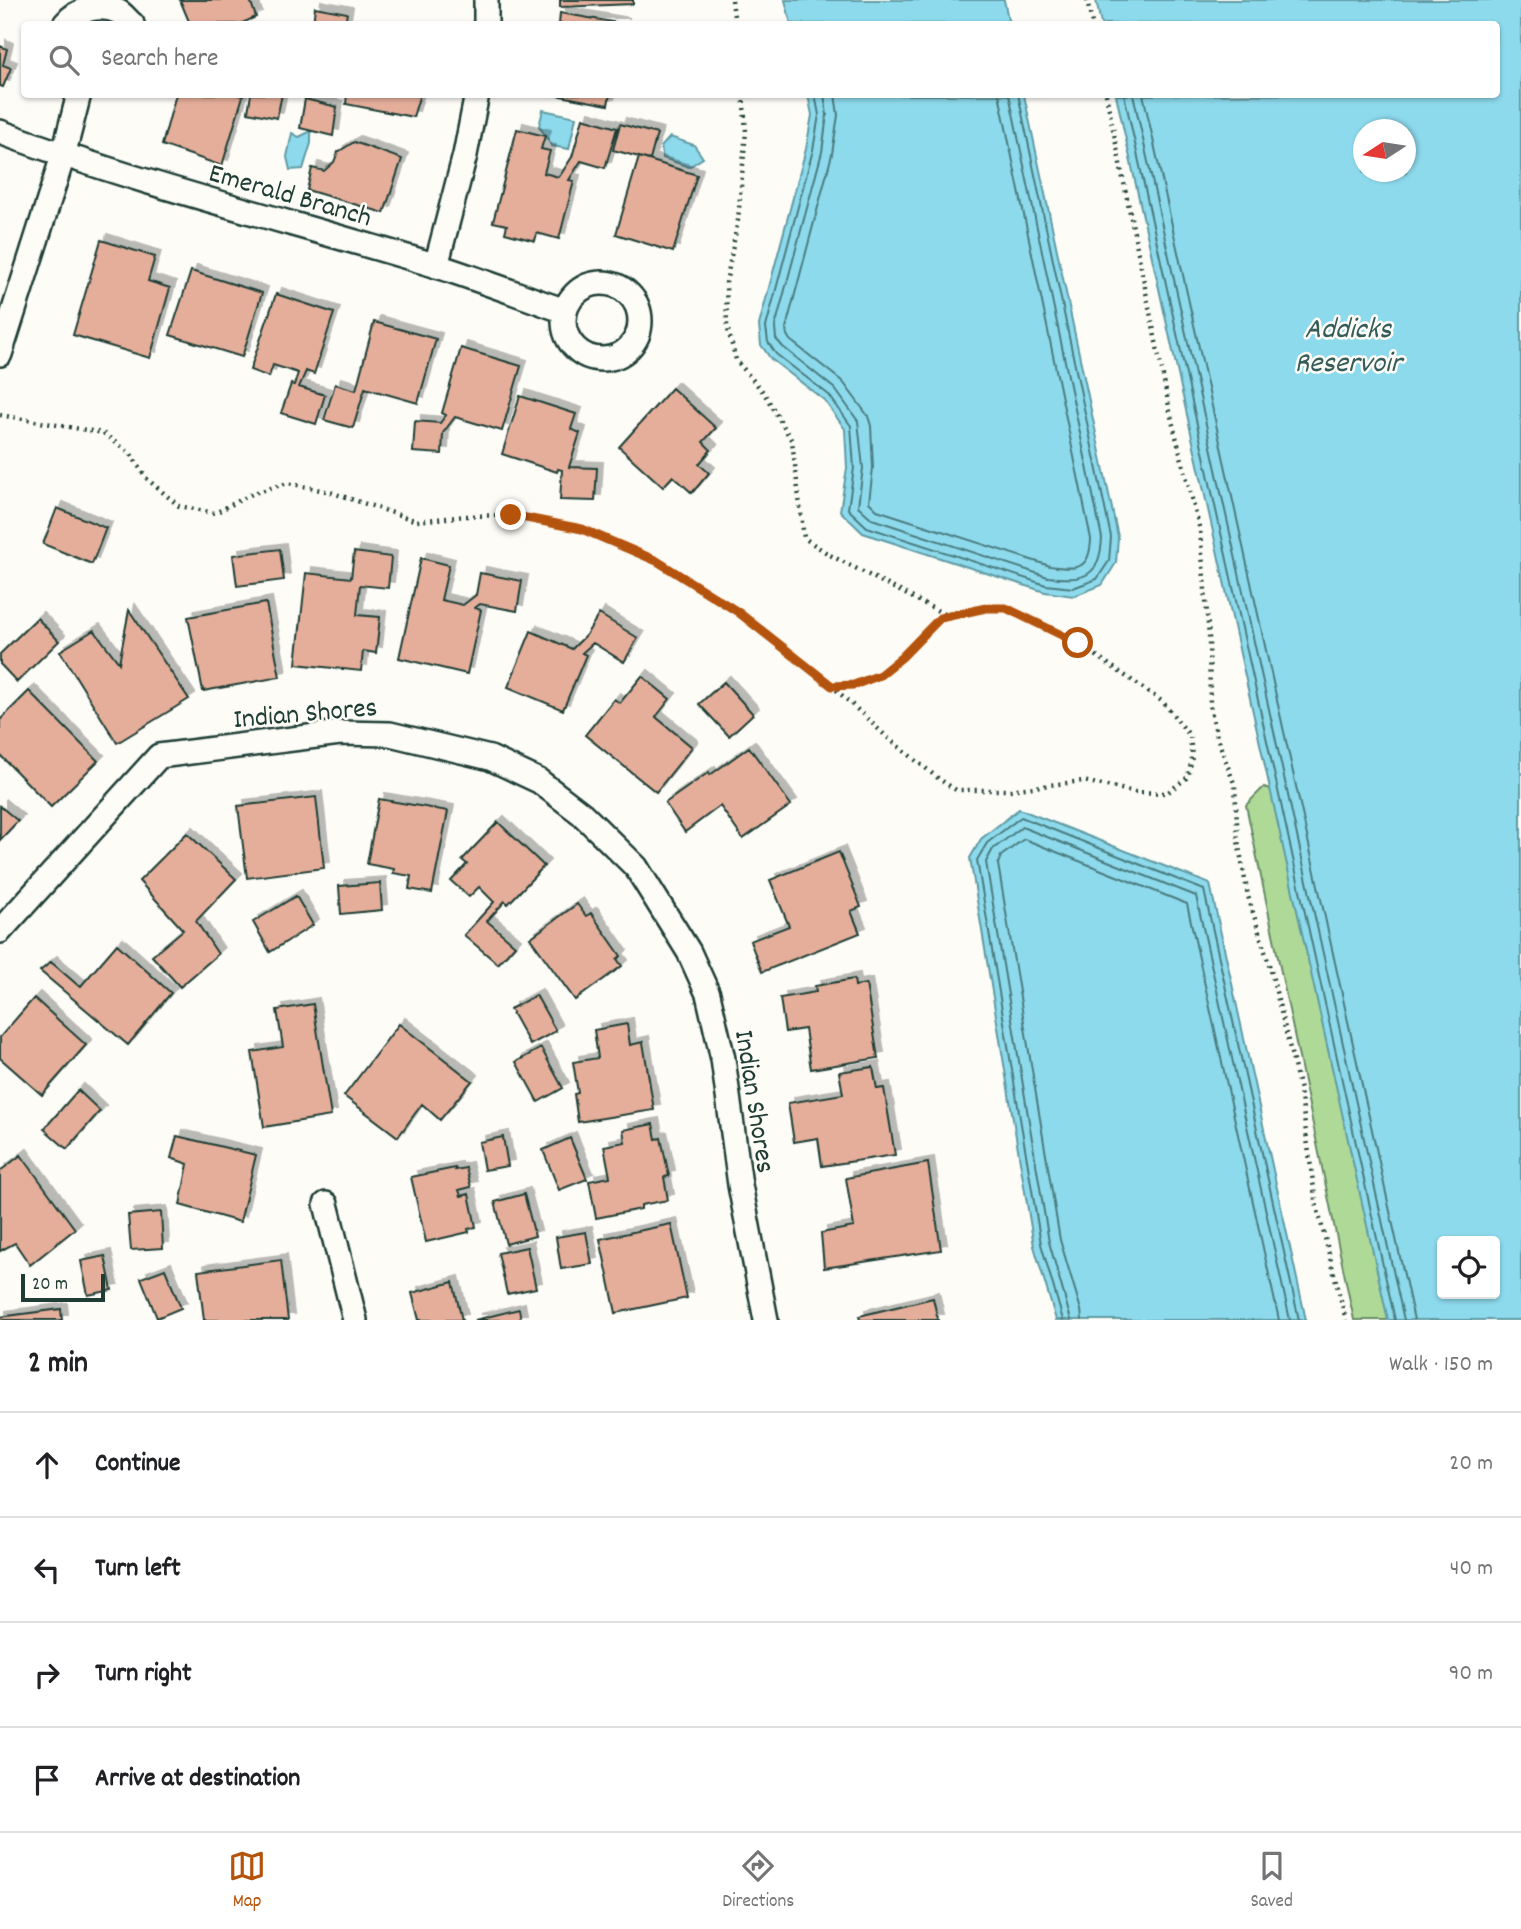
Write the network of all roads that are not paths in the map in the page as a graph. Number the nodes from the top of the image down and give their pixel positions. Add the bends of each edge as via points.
1 (486, 0) edge
2 (68, 21) edge
3 (129, 21) edge
4 (486, 21) edge
5 (78, 98) edge
6 (476, 98) edge
7 (0, 132) edge
8 (63, 156) junction
9 (436, 266) junction
10 (565, 311) dead end
11 (0, 354) edge
12 (0, 931) edge
13 (326, 1204) dead end
14 (762, 1319) edge
15 (355, 1320) edge

1 - 4 street
2 - 3 street via 85,9 103,7
5 - 8 street
6 - 9 street
7 - 8 street, Emerald Branch
8 - 9 street, Emerald Branch
8 - 11 street
9 - 10 street, Emerald Branch
12 - 14 street, Indian Shores via 159,756 340,733 390,734 490,758 539,781 582,814 636,867 689,952 708,993 723,1059
13 - 15 street

